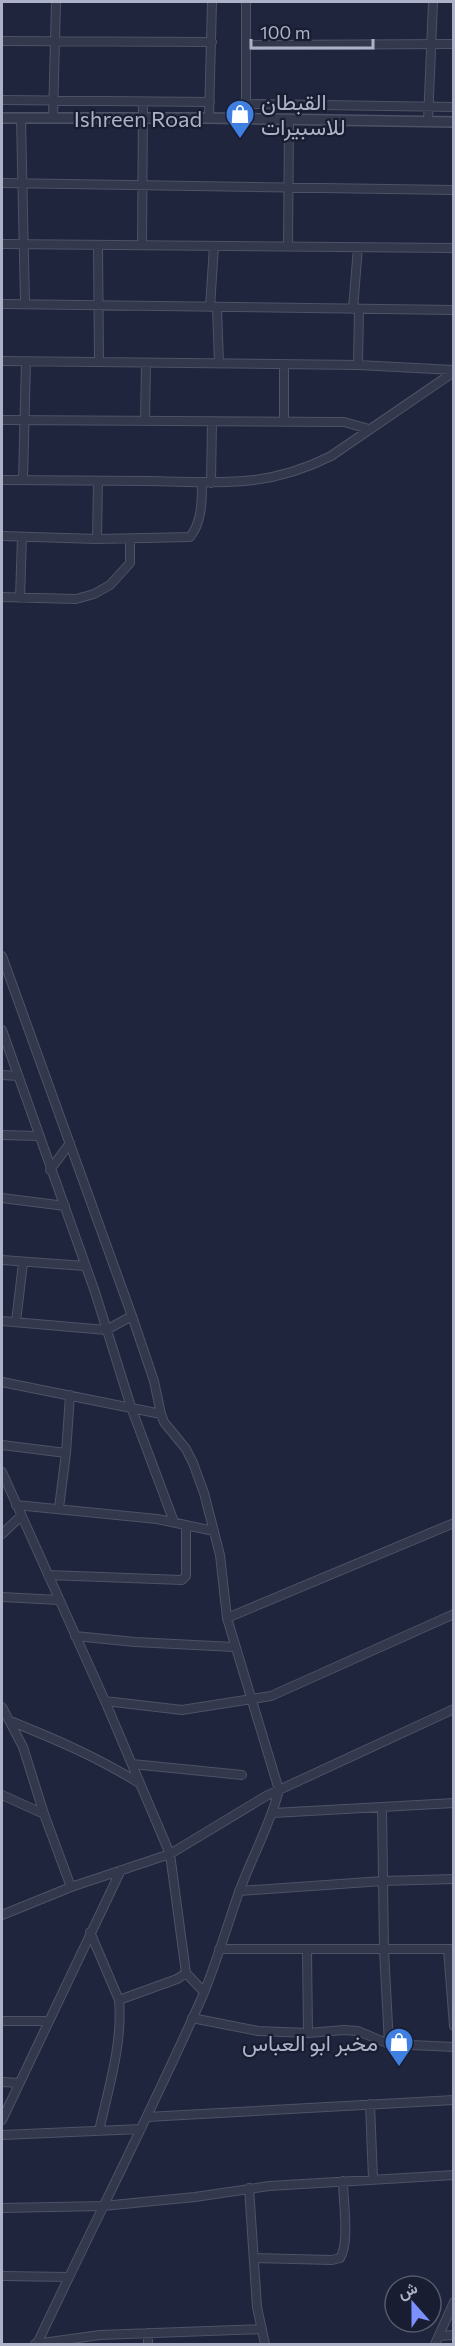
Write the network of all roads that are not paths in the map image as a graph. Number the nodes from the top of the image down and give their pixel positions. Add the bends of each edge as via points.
1 (56, 2) edge
2 (212, 2) edge
3 (246, 2) edge
4 (433, 2) edge
5 (2, 41) edge
6 (56, 42) junction
7 (212, 42) junction
8 (433, 44) junction
9 (453, 44) edge
10 (246, 45) junction
11 (2, 100) edge
12 (54, 101) junction
13 (143, 102) junction
14 (210, 102) junction
15 (246, 104) junction
16 (359, 106) junction
17 (429, 106) junction
18 (453, 107) edge
19 (2, 118) edge
20 (53, 118) junction
21 (209, 118) junction
22 (21, 119) junction
23 (142, 119) junction
24 (246, 119) junction
25 (289, 119) junction
26 (360, 121) junction
27 (428, 121) junction
28 (453, 122) edge
29 (2, 183) edge
30 (23, 183) junction
31 (143, 184) junction
32 (288, 186) junction
33 (453, 190) edge
34 (2, 243) edge
35 (23, 244) junction
36 (98, 246) junction
37 (142, 246) junction
38 (214, 246) junction
39 (288, 247) junction
40 (358, 247) junction
41 (453, 248) edge
42 (2, 304) edge
43 (25, 304) junction
44 (98, 306) junction
45 (214, 307) junction
46 (356, 309) junction
47 (453, 310) edge
48 (2, 361) edge
49 (26, 362) junction
50 (99, 362) junction
51 (146, 363) junction
52 (219, 364) junction
53 (284, 365) junction
54 (358, 365) junction
55 (453, 371) edge
56 (2, 420) edge
57 (24, 420) junction
58 (145, 421) junction
59 (212, 421) junction
60 (284, 422) junction
61 (369, 429) junction
62 (2, 480) edge
63 (23, 480) junction
64 (98, 481) junction
65 (206, 482) junction
66 (2, 536) edge
67 (22, 537) junction
68 (97, 539) junction
69 (130, 539) junction
70 (2, 597) edge
71 (20, 598) junction
72 (2, 956) edge
73 (2, 1030) edge
74 (2, 1075) edge
75 (18, 1076) junction
76 (2, 1135) edge
77 (38, 1136) junction
78 (70, 1143) junction
79 (50, 1170) junction
80 (2, 1198) edge
81 (64, 1206) junction
82 (2, 1260) edge
83 (23, 1263) junction
84 (85, 1266) junction
85 (132, 1316) junction
86 (2, 1320) edge
87 (16, 1322) junction
88 (106, 1330) junction
89 (2, 1382) edge
90 (70, 1395) junction
91 (131, 1407) junction
92 (161, 1414) junction
93 (2, 1445) edge
94 (66, 1453) junction
95 (2, 1472) edge
96 (16, 1505) junction
97 (59, 1508) junction
98 (21, 1516) junction
99 (174, 1522) junction
100 (453, 1522) edge
101 (186, 1525) junction
102 (214, 1531) junction
103 (2, 1534) edge
104 (48, 1575) junction
105 (2, 1597) edge
106 (59, 1600) junction
107 (453, 1614) edge
108 (227, 1618) junction
109 (75, 1636) junction
110 (234, 1647) junction
111 (252, 1700) junction
112 (105, 1701) junction
113 (2, 1707) edge
114 (453, 1708) edge
115 (2, 1716) edge
116 (10, 1721) junction
117 (132, 1764) junction
118 (242, 1774) dead end
119 (140, 1784) junction
120 (279, 1790) junction
121 (2, 1795) edge
122 (453, 1803) edge
123 (382, 1807) junction
124 (273, 1813) junction
125 (44, 1814) junction
126 (170, 1854) junction
127 (121, 1870) junction
128 (453, 1879) edge
129 (383, 1881) junction
130 (71, 1887) junction
131 (239, 1891) junction
132 (2, 1915) edge
133 (90, 1932) junction
134 (219, 1949) junction
135 (451, 1949) edge
136 (384, 1950) junction
137 (307, 1951) junction
138 (186, 1973) junction
139 (204, 1992) junction
140 (119, 2000) junction
141 (192, 2018) junction
142 (2, 2021) edge
143 (47, 2021) junction
144 (453, 2026) edge
145 (308, 2033) junction
146 (389, 2043) junction
147 (453, 2047) edge
148 (2, 2082) edge
149 (19, 2083) junction
150 (453, 2100) edge
151 (370, 2104) junction
152 (147, 2117) junction
153 (2, 2120) edge
154 (141, 2129) junction
155 (99, 2131) junction
156 (2, 2135) edge
157 (453, 2175) edge
158 (374, 2179) junction
159 (343, 2181) junction
160 (249, 2188) junction
161 (103, 2206) junction
162 (2, 2208) edge
163 (254, 2258) junction
164 (2, 2276) edge
165 (68, 2277) junction
166 (453, 2302) edge
167 (262, 2329) junction
168 (148, 2333) junction
169 (453, 2335) edge
170 (437, 2340) edge
171 (36, 2344) edge
172 (148, 2344) edge
173 (265, 2344) edge

1 - 6 street
2 - 7 street
3 - 10 street
4 - 8 street
5 - 6 street
6 - 7 street
6 - 12 street
7 - 14 street
8 - 9 street
8 - 10 street
8 - 17 street
10 - 15 street
11 - 12 street
12 - 13 street
12 - 20 street
13 - 14 street
13 - 23 street
14 - 21 street
15 - 16 street
15 - 24 street
16 - 17 street
16 - 26 street
17 - 18 street
17 - 27 street
19 - 22 street, Ishreen Road
20 - 22 street, Ishreen Road
20 - 23 street, Ishreen Road
21 - 23 street, Ishreen Road
21 - 24 street, Ishreen Road
22 - 30 street
23 - 31 street
24 - 25 street, Ishreen Road
25 - 26 street, Ishreen Road
25 - 32 street
26 - 27 street, Ishreen Road
27 - 28 street, Ishreen Road
29 - 30 street
30 - 31 street
30 - 35 street
31 - 32 street
31 - 37 street
32 - 33 street
32 - 39 street
34 - 35 street
35 - 36 street
35 - 43 street
36 - 37 street
36 - 44 street
37 - 38 street
38 - 39 street
38 - 45 street
39 - 40 street
40 - 41 street
40 - 46 street
42 - 43 street
43 - 44 street
44 - 45 street
44 - 50 street
45 - 46 street
45 - 52 street
46 - 47 street
46 - 54 street
48 - 49 street
49 - 50 street
49 - 57 street
50 - 51 street
51 - 52 street
51 - 58 street
52 - 53 street
53 - 54 street
53 - 60 street
54 - 55 street
55 - 61 street
56 - 57 street
57 - 58 street
57 - 63 street
58 - 59 street
59 - 60 street
59 - 65 street
60 - 61 street via 344,422
61 - 65 street via 348,446 312,465 266,480
62 - 63 street
63 - 64 street
64 - 65 street
64 - 68 street
65 - 69 street via 197,528 190,537
66 - 67 street
67 - 68 street
67 - 71 street
68 - 69 street
69 - 71 street via 130,563 110,585 94,594 76,598
70 - 71 street
72 - 78 street
73 - 75 street
74 - 75 street
75 - 77 street
76 - 77 street
77 - 79 street
78 - 79 street
78 - 85 street
79 - 81 street
80 - 81 street
81 - 84 street
82 - 83 street
83 - 84 street
83 - 87 street
84 - 88 street
85 - 88 street
85 - 92 street
86 - 87 street
87 - 88 street
88 - 91 street
89 - 90 street
90 - 91 street
90 - 94 street
91 - 92 street
91 - 99 street
92 - 102 street via 193,1463
93 - 94 street
94 - 97 street
95 - 96 street
96 - 97 street
96 - 98 street
97 - 99 street
98 - 103 street
98 - 104 street
99 - 101 street
100 - 108 street
101 - 102 street
101 - 104 street via 186,1576 182,1580
102 - 108 street
104 - 106 street
105 - 106 street
106 - 109 street
107 - 111 street via 272,1696
108 - 110 street
109 - 110 street
109 - 112 street
110 - 111 street
111 - 112 street via 182,1710
111 - 120 street
112 - 117 street
113 - 116 street
114 - 120 street
115 - 116 street
116 - 119 street via 77,1748
116 - 125 street
117 - 118 street
117 - 119 street
119 - 126 street
120 - 124 street
120 - 126 street
121 - 125 street
122 - 123 street
123 - 124 street
123 - 129 street
124 - 131 street
125 - 130 street
126 - 127 street
126 - 138 street
127 - 130 street
127 - 133 street
128 - 129 street
129 - 131 street
129 - 136 street
130 - 132 street
131 - 134 street
133 - 140 street
133 - 143 street
134 - 137 street
134 - 139 street
135 - 136 street
135 - 144 street
136 - 137 street
136 - 146 street
137 - 145 street
138 - 139 street
138 - 140 street
139 - 141 street
140 - 155 street via 115,2055
141 - 145 street via 258,2031
141 - 152 street
142 - 143 street
143 - 149 street
145 - 146 street via 358,2031
146 - 147 street
148 - 149 street
149 - 153 street
150 - 151 street
151 - 152 street
151 - 158 street
152 - 154 street
154 - 155 street
154 - 161 street
155 - 156 street
157 - 158 street
158 - 159 street
159 - 160 street
159 - 163 street via 345,2238 340,2258
160 - 161 street
160 - 163 street
161 - 162 street
161 - 165 street
163 - 167 street
164 - 165 street
165 - 171 street
166 - 170 street
167 - 168 street
167 - 173 street
168 - 171 street
168 - 172 street
169 - 170 street

